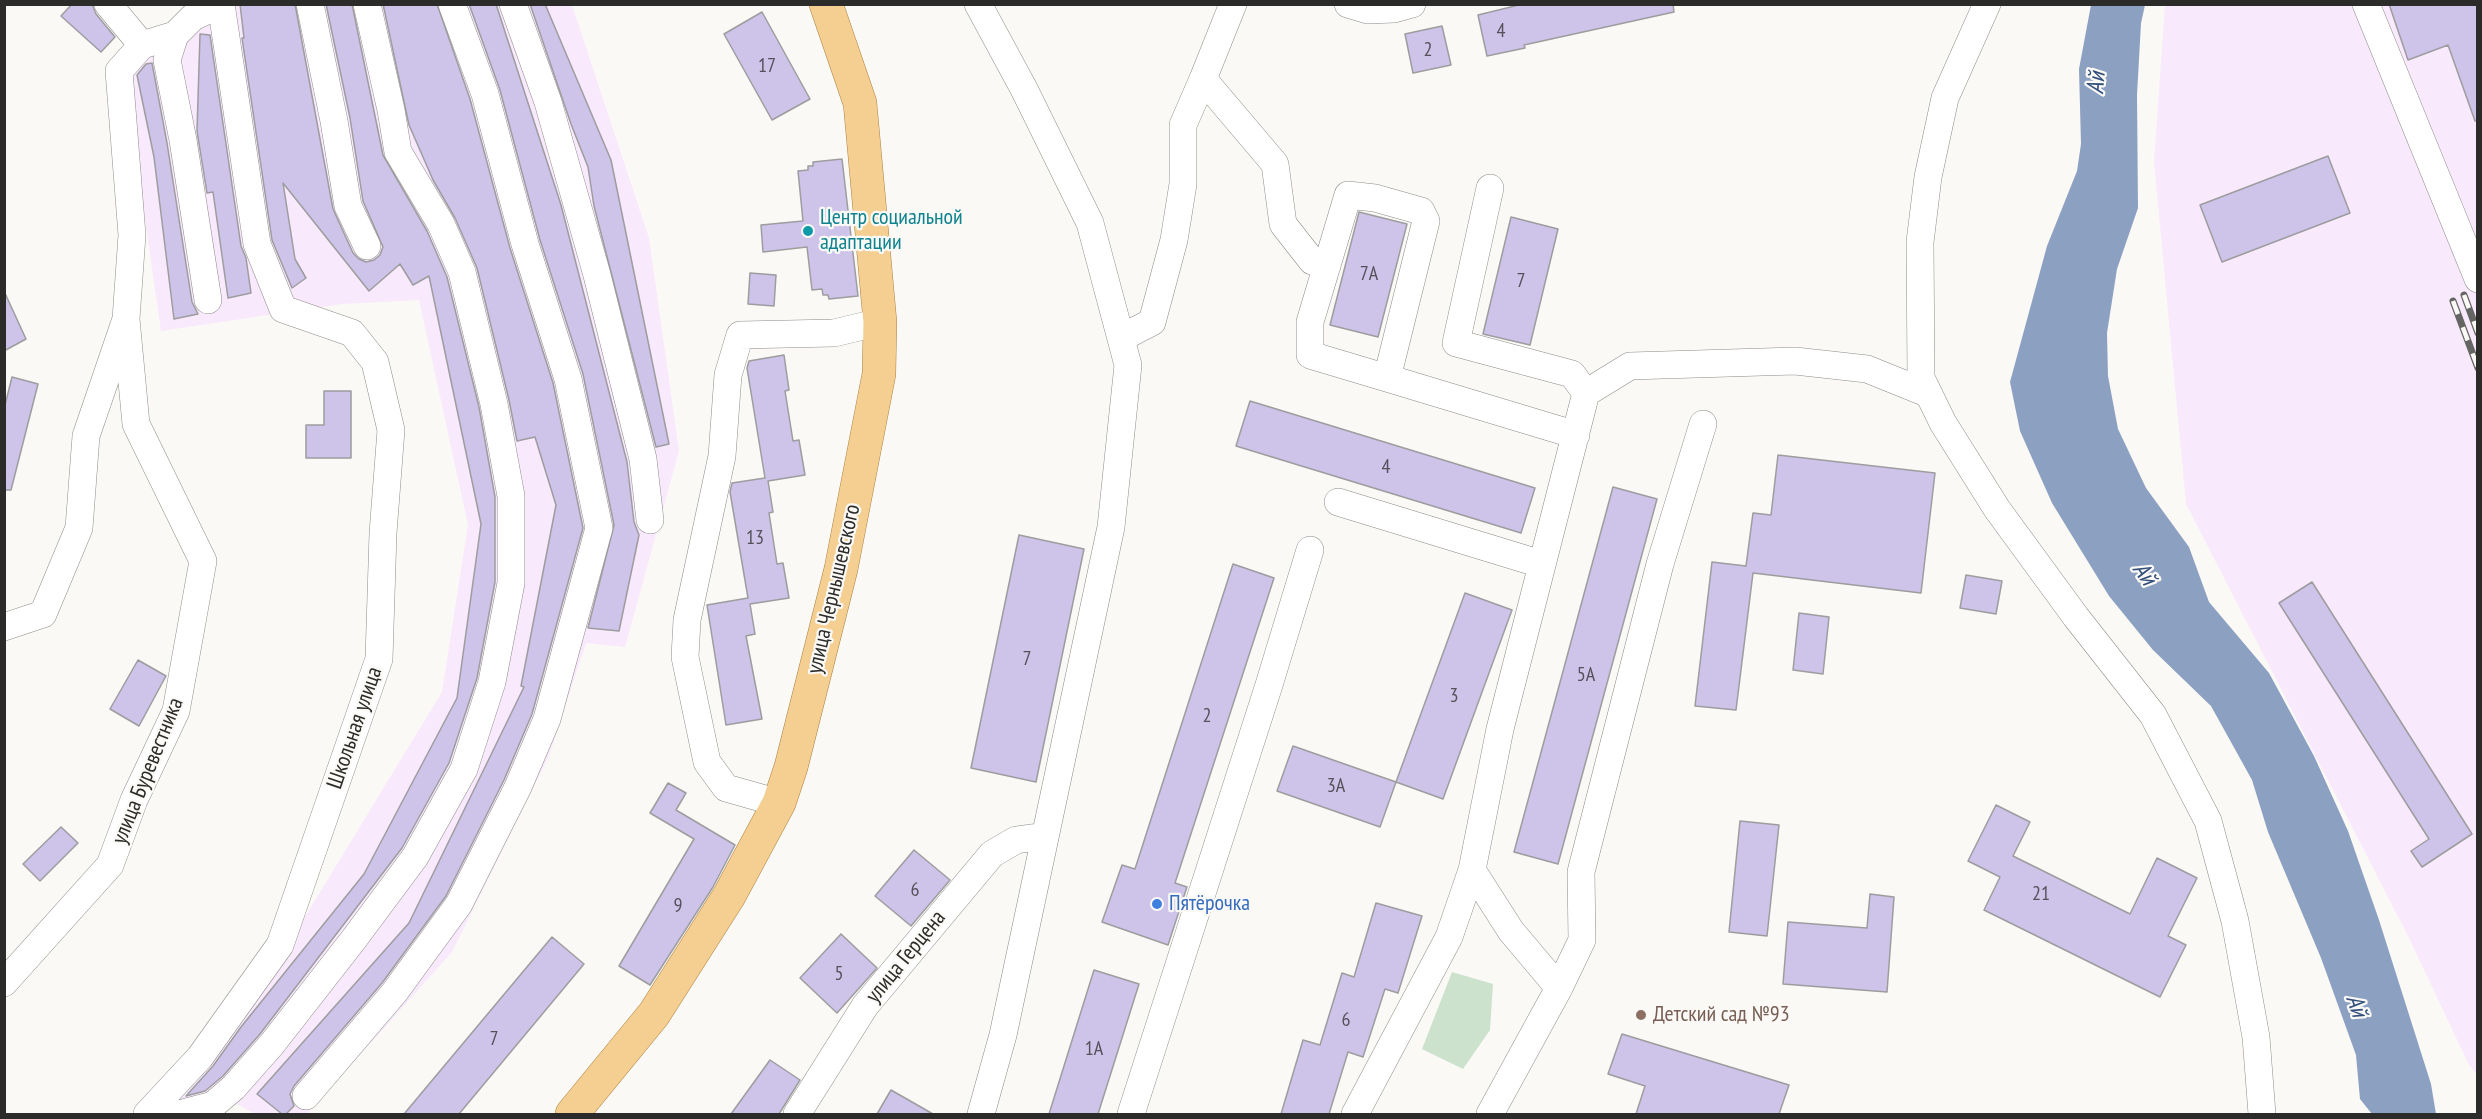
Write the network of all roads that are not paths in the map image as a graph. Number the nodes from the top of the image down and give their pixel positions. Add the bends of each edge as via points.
1 (108, 4) edge
2 (221, 4) edge
3 (310, 4) edge
4 (367, 4) edge
5 (452, 4) edge
6 (513, 4) edge
7 (826, 4) edge
8 (978, 4) edge
9 (1233, 4) edge
10 (1348, 4) edge
11 (1987, 4) edge
12 (2366, 4) edge
13 (1403, 7) edge
14 (175, 35) junction
15 (142, 45) junction
16 (1203, 79) junction
17 (1490, 188) dead end
18 (368, 246) dead end
19 (1327, 266) junction
20 (2478, 279) edge
21 (208, 300) dead end
22 (126, 319) junction
23 (880, 322) junction
24 (1121, 339) junction
25 (1387, 378) junction
26 (1586, 393) junction
27 (1929, 394) junction
28 (1702, 424) dead end
29 (1576, 435) junction
30 (1338, 502) dead end
31 (650, 520) dead end
32 (1310, 550) dead end
33 (1541, 564) junction
34 (4, 627) edge
35 (779, 803) junction
36 (1045, 836) junction
37 (1472, 870) junction
38 (4, 983) edge
39 (1559, 988) junction
40 (306, 1096) dead end
41 (1358, 1112) edge
42 (147, 1114) edge
43 (179, 1114) edge
44 (572, 1114) edge
45 (797, 1114) edge
46 (981, 1114) edge
47 (1131, 1114) edge
48 (1490, 1114) edge
49 (2262, 1114) edge

1 - 15 street
2 - 14 street via 193,17
2 - 42 street, Школьная улица via 257,244 284,309 352,333 375,362 391,430 379,659 280,945 200,1058
3 - 18 street via 348,206
4 - 43 street via 398,152 441,224 462,272 494,404 511,496 511,583 492,682 464,769 415,857 234,1087 213,1105
5 - 40 street via 485,94 525,244 568,379 598,528 547,719 518,787 459,904 394,993
6 - 31 street via 548,102 597,275 643,459
7 - 23 main road, улица Чернышевского via 860,103
8 - 24 street via 1090,223
9 - 16 street
10 - 13 street via 1368,10
11 - 27 street via 1945,98 1928,177 1920,242 1921,378
12 - 20 street
14 - 15 street
14 - 21 street via 167,60
15 - 22 street via 119,71 132,235
16 - 19 street via 1275,164 1283,224 1312,261
16 - 24 street via 1182,125 1183,184 1174,240 1152,322
17 - 26 street via 1456,343 1572,374
19 - 25 street via 1310,322 1310,355
19 - 25 street via 1348,195 1421,211 1426,221
22 - 34 street via 86,436 79,528 43,614
22 - 38 street, улица Буревестника via 136,424 203,561 176,711 134,800 110,865
23 - 35 main road, улица Чернышевского via 879,374 841,569
23 - 35 street via 834,333 740,335 728,375 722,456 687,620 685,657 706,762 726,788
24 - 36 street via 1128,365 1111,526
25 - 29 street
26 - 27 street via 1630,366 1795,361 1866,369
26 - 29 street
27 - 49 street via 1997,509 2153,714 2208,821 2235,921 2256,1037
28 - 39 street via 1660,564 1581,872 1582,940
29 - 33 street
30 - 33 street
32 - 47 street
33 - 37 street via 1500,729
35 - 44 main road, улица Чернышевского via 729,896 654,1014
36 - 45 street, улица Герцена via 1016,840 992,854 865,1006
36 - 46 street via 1003,1035
37 - 39 street via 1511,932
37 - 41 street via 1449,936
39 - 48 street

